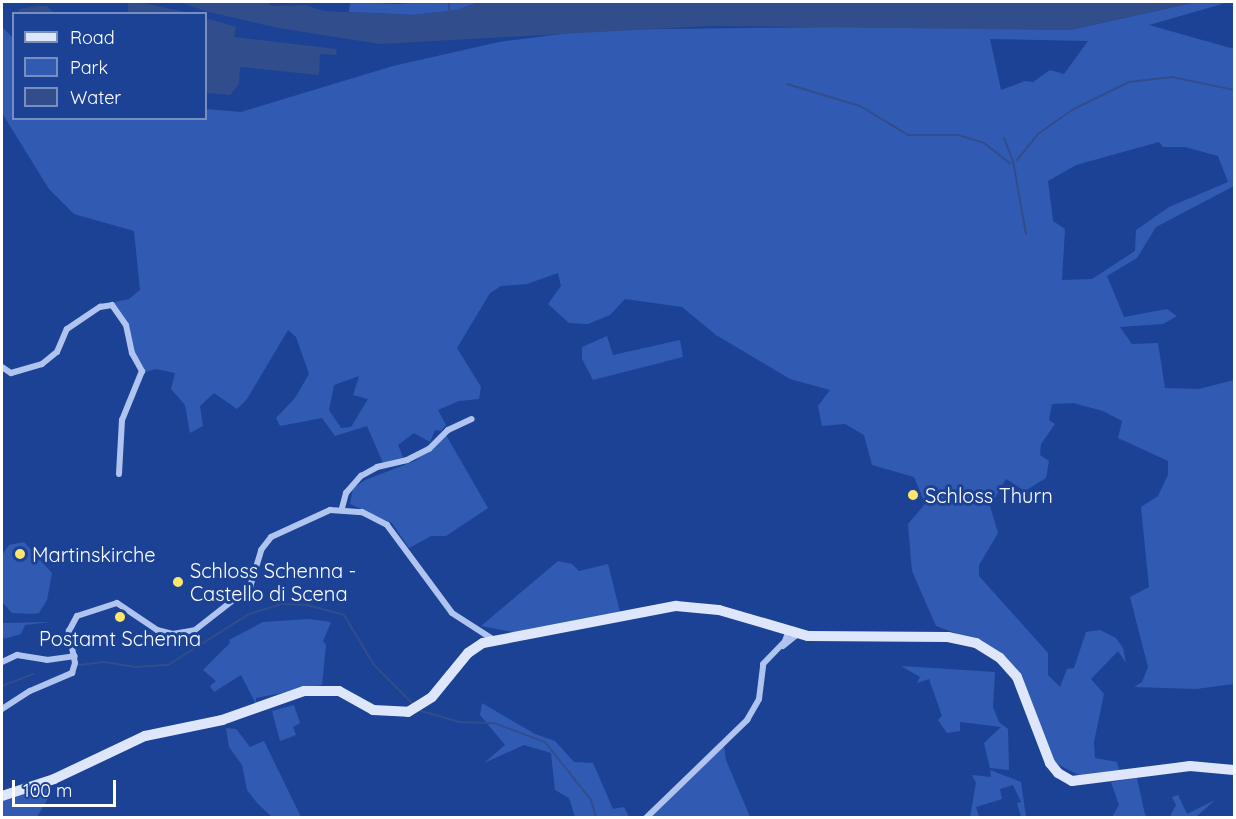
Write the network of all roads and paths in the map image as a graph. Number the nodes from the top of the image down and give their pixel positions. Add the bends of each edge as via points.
1 (2, 367) edge
2 (472, 419) dead end
3 (119, 474) dead end
4 (342, 508) junction
5 (473, 628) junction
6 (794, 631) junction
7 (509, 638) junction
8 (478, 645) junction
9 (776, 648) junction
10 (75, 659) junction
11 (2, 662) edge
12 (2, 709) edge
13 (1234, 770) edge
14 (2, 796) edge
15 (646, 818) edge

1 - 3 street via 11,373 42,364 57,352 68,330 100,307 112,305 126,325 132,353 142,370 122,420
2 - 4 street via 448,430 429,449 361,476 346,493
4 - 5 street via 377,518 387,525 442,603
4 - 10 street via 302,521 271,537 261,550 250,587 195,630 173,634 157,630 117,603 77,616 69,631
5 - 7 street via 485,637
5 - 8 street
6 - 7 street via 719,610 676,606
6 - 9 street
6 - 9 street via 792,642
6 - 13 street via 833,638 948,637 976,643 1000,658 1017,677 1050,763 1062,777 1072,781 1190,766
7 - 8 street
8 - 14 street via 428,700 412,710 399,714 373,710 339,691 304,691 222,720 151,734 54,779
9 - 15 street via 763,664 759,699 747,720
10 - 11 street via 17,656
10 - 12 street via 68,678 30,691

